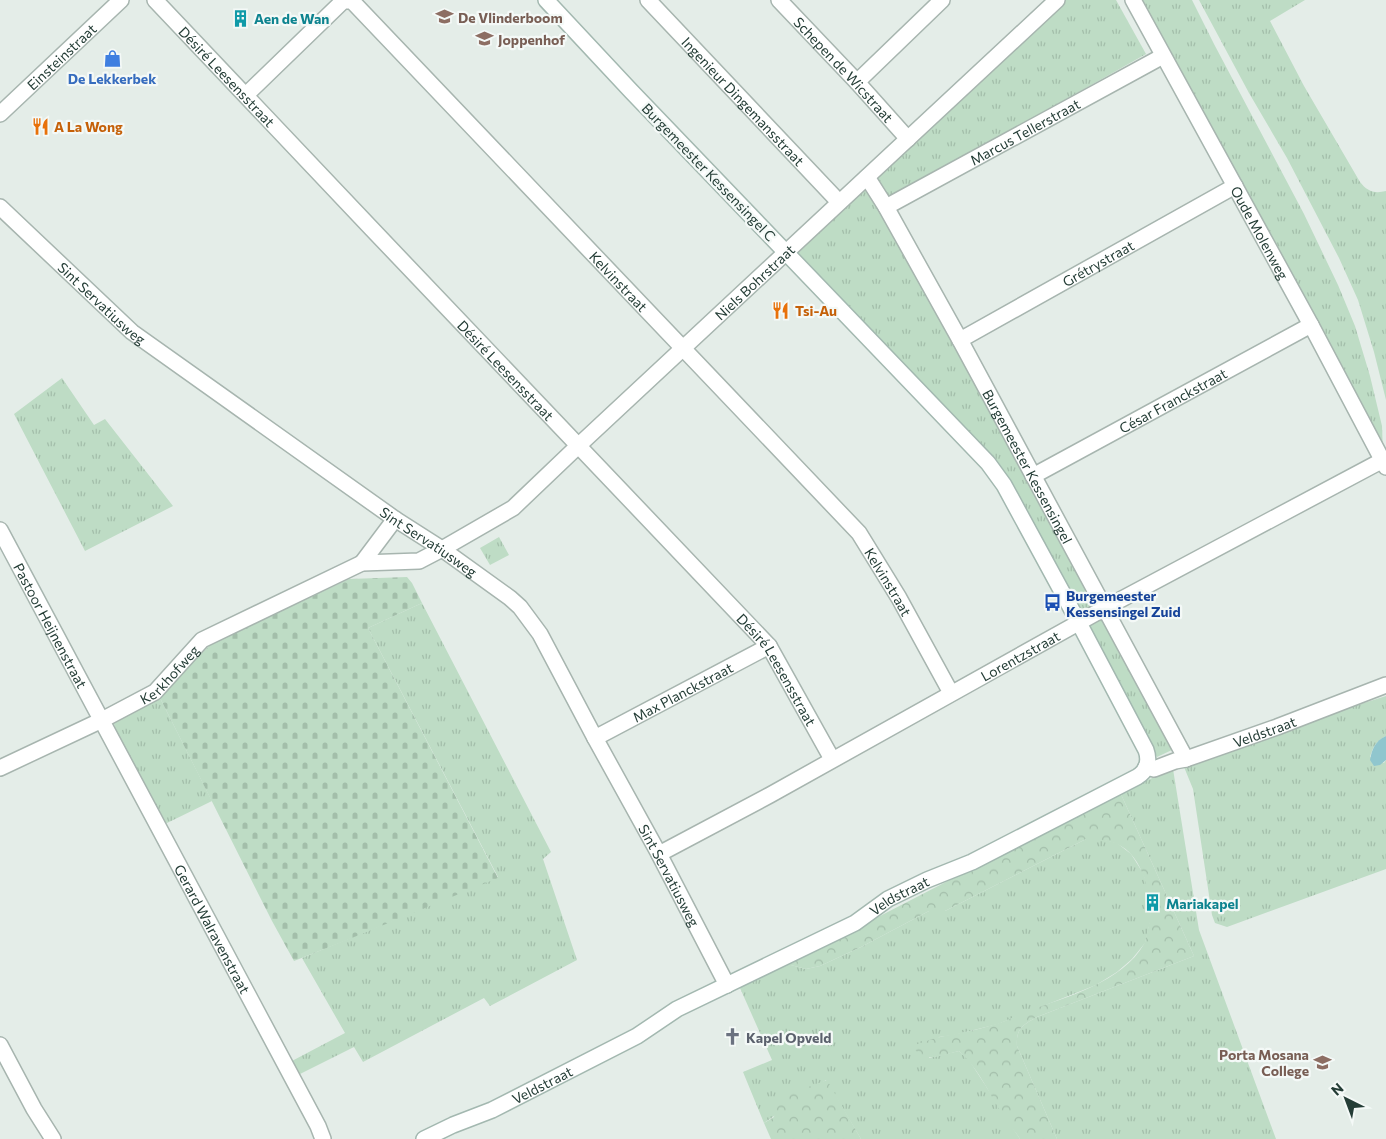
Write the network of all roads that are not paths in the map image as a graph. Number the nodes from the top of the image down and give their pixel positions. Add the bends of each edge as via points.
1 (122, 0) edge
2 (155, 0) edge
3 (546, 0) edge
4 (648, 0) edge
5 (779, 0) edge
6 (942, 0) edge
7 (1057, 0) edge
8 (1132, 0) edge
9 (1163, 56) junction
10 (857, 82) junction
11 (246, 95) junction
12 (0, 114) edge
13 (908, 139) junction
14 (867, 176) junction
15 (1235, 186) junction
16 (839, 202) junction
17 (0, 207) edge
18 (886, 207) junction
19 (786, 252) junction
20 (1311, 325) junction
21 (960, 340) junction
22 (682, 349) junction
23 (578, 446) junction
24 (1384, 463) edge
25 (1033, 476) junction
26 (395, 519) junction
27 (0, 530) edge
28 (442, 549) junction
29 (362, 563) junction
30 (1105, 608) junction
31 (1080, 623) junction
32 (769, 646) junction
33 (1386, 685) edge
34 (951, 693) junction
35 (102, 720) junction
36 (595, 738) junction
37 (832, 759) junction
38 (1186, 759) junction
39 (1146, 767) junction
40 (0, 768) edge
41 (659, 854) junction
42 (727, 985) junction
43 (0, 1044) edge
44 (7, 1074) edge
45 (53, 1139) edge
46 (323, 1139) edge
47 (424, 1139) edge

1 - 12 street, Einsteinstraat
2 - 11 street, Désiré Leesensstraat
3 - 19 street, Burgemeester Kessensingel C
4 - 16 street, Ingenieur Dingemansstraat
5 - 10 street, Schepen de Wicstraat
6 - 10 street
7 - 13 street, Niels Bohrstraat
8 - 9 street, Oude Molenweg
9 - 15 street, Oude Molenweg
9 - 18 street, Marcus Tellerstraat
10 - 13 street, Schepen de Wicstraat
11 - 22 street, Kelvinstraat via 343,1 352,1
11 - 23 street, Désiré Leesensstraat
13 - 14 street, Niels Bohrstraat
14 - 16 street, Niels Bohrstraat
14 - 18 street, Burgemeester Kessensingel
15 - 20 street, Oude Molenweg
15 - 21 street, Grétrystraat
16 - 19 street, Niels Bohrstraat
17 - 26 street, Sint Servatiusweg via 132,332
18 - 21 street, Burgemeester Kessensingel
19 - 22 street, Niels Bohrstraat
19 - 31 street via 988,463 1004,485
20 - 24 street, Oude Molenweg
20 - 25 street, César Franckstraat
21 - 25 street, Burgemeester Kessensingel
22 - 23 street, Niels Bohrstraat
22 - 34 street, Kelvinstraat via 859,534 899,598
23 - 28 street, Niels Bohrstraat via 513,508
23 - 32 street, Désiré Leesensstraat
24 - 30 street, Lorentzstraat
25 - 30 street, Burgemeester Kessensingel
26 - 28 street, Sint Servatiusweg
26 - 29 street, Kerkhofweg
27 - 35 street, Pastoor Heijnenstraat
28 - 29 street, Kerkhofweg via 419,561
28 - 36 street, Sint Servatiusweg via 510,598 528,616
29 - 35 street, Kerkhofweg via 202,640 155,692
30 - 31 street, Lorentzstraat
30 - 38 street, Burgemeester Kessensingel
31 - 34 street, Lorentzstraat
31 - 39 street via 1146,750
32 - 36 street, Max Planckstraat
32 - 37 street, Désiré Leesensstraat
33 - 38 street, Veldstraat
34 - 37 street, Lorentzstraat
35 - 40 street, Kerkhofweg
35 - 46 street, Gerard Walravenstraat
36 - 41 street, Sint Servatiusweg
37 - 41 street, Lorentzstraat
38 - 39 street, Veldstraat via 1154,768
39 - 42 street, Veldstraat via 1137,777 972,862 888,899 855,923
41 - 42 street, Sint Servatiusweg
42 - 47 street, Veldstraat via 677,1009 637,1036 492,1110
43 - 44 street
44 - 45 street

